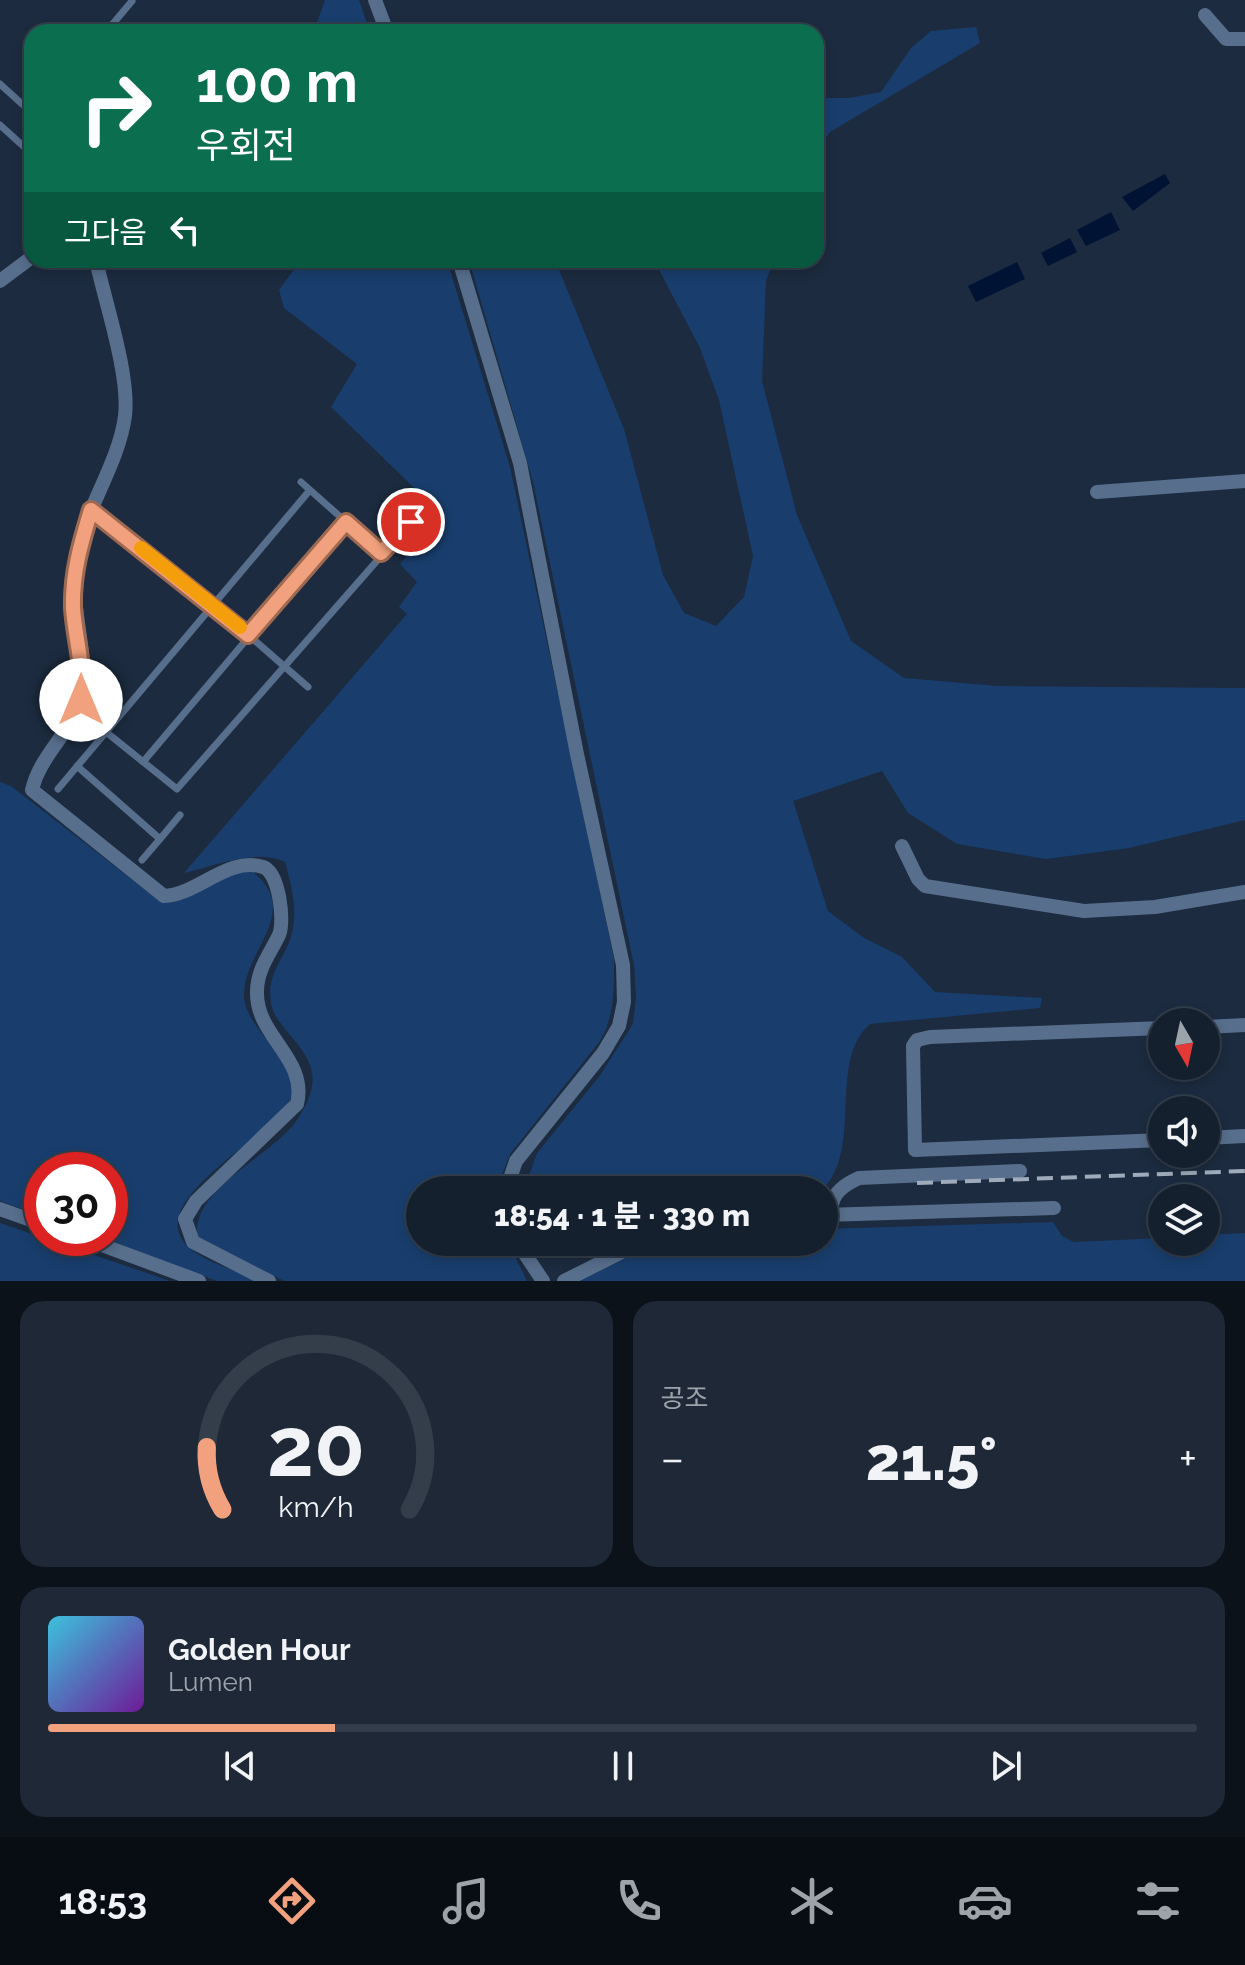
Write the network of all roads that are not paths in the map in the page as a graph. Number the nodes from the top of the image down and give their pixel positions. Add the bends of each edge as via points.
1 (118, 0) edge
2 (375, 0) edge
3 (130, 4) edge
4 (1205, 15) dead end
5 (113, 24) edge
6 (384, 24) edge
7 (1245, 39) edge
8 (0, 84) edge
9 (24, 106) edge
10 (0, 125) edge
11 (24, 147) edge
12 (24, 263) edge
13 (98, 268) edge
14 (461, 268) edge
15 (0, 281) edge
16 (1245, 481) edge
17 (301, 482) dead end
18 (310, 490) junction
19 (1097, 492) dead end
20 (91, 510) junction
21 (346, 522) junction
22 (411, 522) dead end
23 (381, 553) junction
24 (213, 604) junction
25 (248, 635) junction
26 (284, 666) junction
27 (308, 687) dead end
28 (106, 732) junction
29 (143, 762) junction
30 (77, 766) junction
31 (58, 789) dead end
32 (180, 815) dead end
33 (160, 839) junction
34 (902, 846) dead end
35 (142, 860) dead end
36 (1245, 892) edge
37 (1245, 1025) edge
38 (1220, 1026) edge
39 (1148, 1029) edge
40 (1245, 1136) edge
41 (1220, 1137) edge
42 (1148, 1141) edge
43 (1020, 1171) dead end
44 (511, 1176) edge
45 (838, 1191) edge
46 (1054, 1208) dead end
47 (0, 1209) edge
48 (838, 1215) edge
49 (24, 1218) edge
50 (128, 1255) edge
51 (526, 1256) edge
52 (614, 1256) edge
53 (199, 1281) edge
54 (269, 1281) edge
55 (543, 1281) edge
56 (564, 1281) edge

1 - 3 lane
2 - 6 street
3 - 5 lane
4 - 7 street via 1226,39
8 - 9 lane
10 - 11 lane
12 - 15 street
13 - 20 street via 126,400 119,439
14 - 44 street via 520,463 623,965 619,1026 516,1161
16 - 19 street
17 - 18 lane
18 - 21 lane
18 - 24 lane
20 - 24 lane
20 - 54 street via 73,590 84,678 81,700 38,767 32,790 164,896 188,892 239,867 262,866 270,872 281,923 257,993 272,1037 298,1072 297,1104 196,1201 185,1219 193,1242
21 - 23 lane
21 - 25 lane
22 - 23 lane
23 - 26 lane
24 - 25 lane
24 - 28 lane
25 - 26 lane
25 - 29 lane
26 - 27 lane
26 - 29 lane via 177,789
28 - 29 lane
28 - 30 lane
30 - 31 lane
30 - 33 lane
32 - 33 lane
33 - 35 lane
34 - 36 street via 925,886 1084,911
37 - 38 street
39 - 42 street via 930,1037 913,1046 915,1150
40 - 41 street
43 - 45 street via 859,1178
46 - 48 street
47 - 49 street
50 - 53 street
51 - 55 street
52 - 56 street

